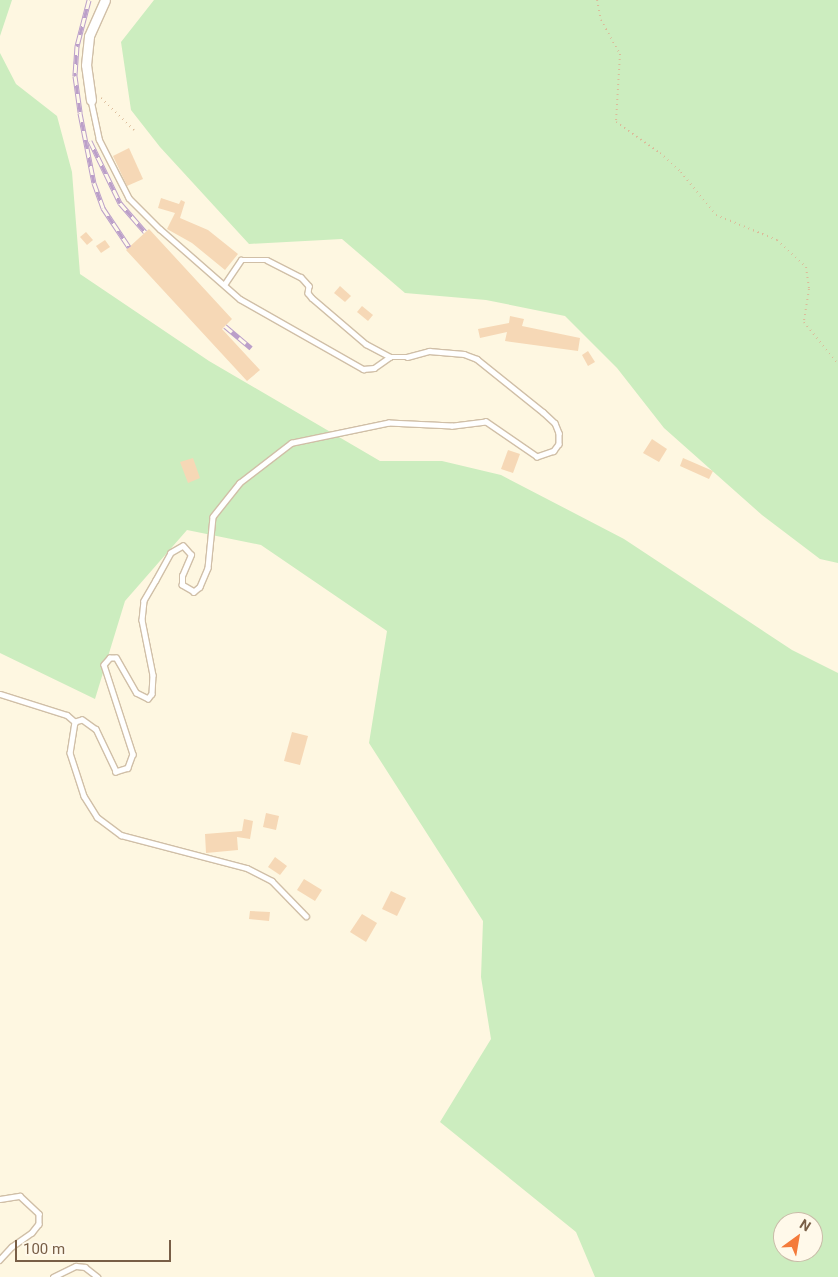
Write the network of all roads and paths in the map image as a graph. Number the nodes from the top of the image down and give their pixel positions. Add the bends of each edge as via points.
1 (105, 0) edge
2 (597, 0) edge
3 (88, 86) junction
4 (90, 100) joint
5 (134, 130) dead end
6 (224, 285) junction
7 (390, 357) junction
8 (838, 364) edge
9 (0, 694) edge
10 (75, 722) junction
11 (306, 916) dead end
12 (0, 1199) edge
13 (0, 1260) edge
14 (53, 1277) edge
15 (98, 1277) edge

1 - 3 street via 89,36
2 - 8 path via 601,20 620,54 616,122 667,159 716,215 777,240 806,267 809,289 804,322
3 - 4 street
3 - 5 path
4 - 6 lane via 99,139 129,198
6 - 7 lane via 240,299 324,345 354,366 374,368
6 - 7 lane via 241,260 267,260 301,277 309,286 308,293 312,298 366,344
7 - 10 lane via 407,357 429,351 476,358 555,423 559,444 554,451 537,457 486,422 452,426 389,424 292,443 240,483 214,517 208,568 200,587 194,592 182,585 182,576 191,555 183,546 171,554 156,580 144,602 142,620 153,675 152,694 148,699 136,693 116,658 110,658 104,665 133,754 128,768 116,772 96,730 82,720
9 - 10 lane via 67,715
10 - 11 lane via 70,753 84,796 107,827 121,836 247,868 272,881
12 - 13 lane via 20,1196 39,1214 39,1224 32,1233 12,1246
14 - 15 lane via 76,1266 85,1267

